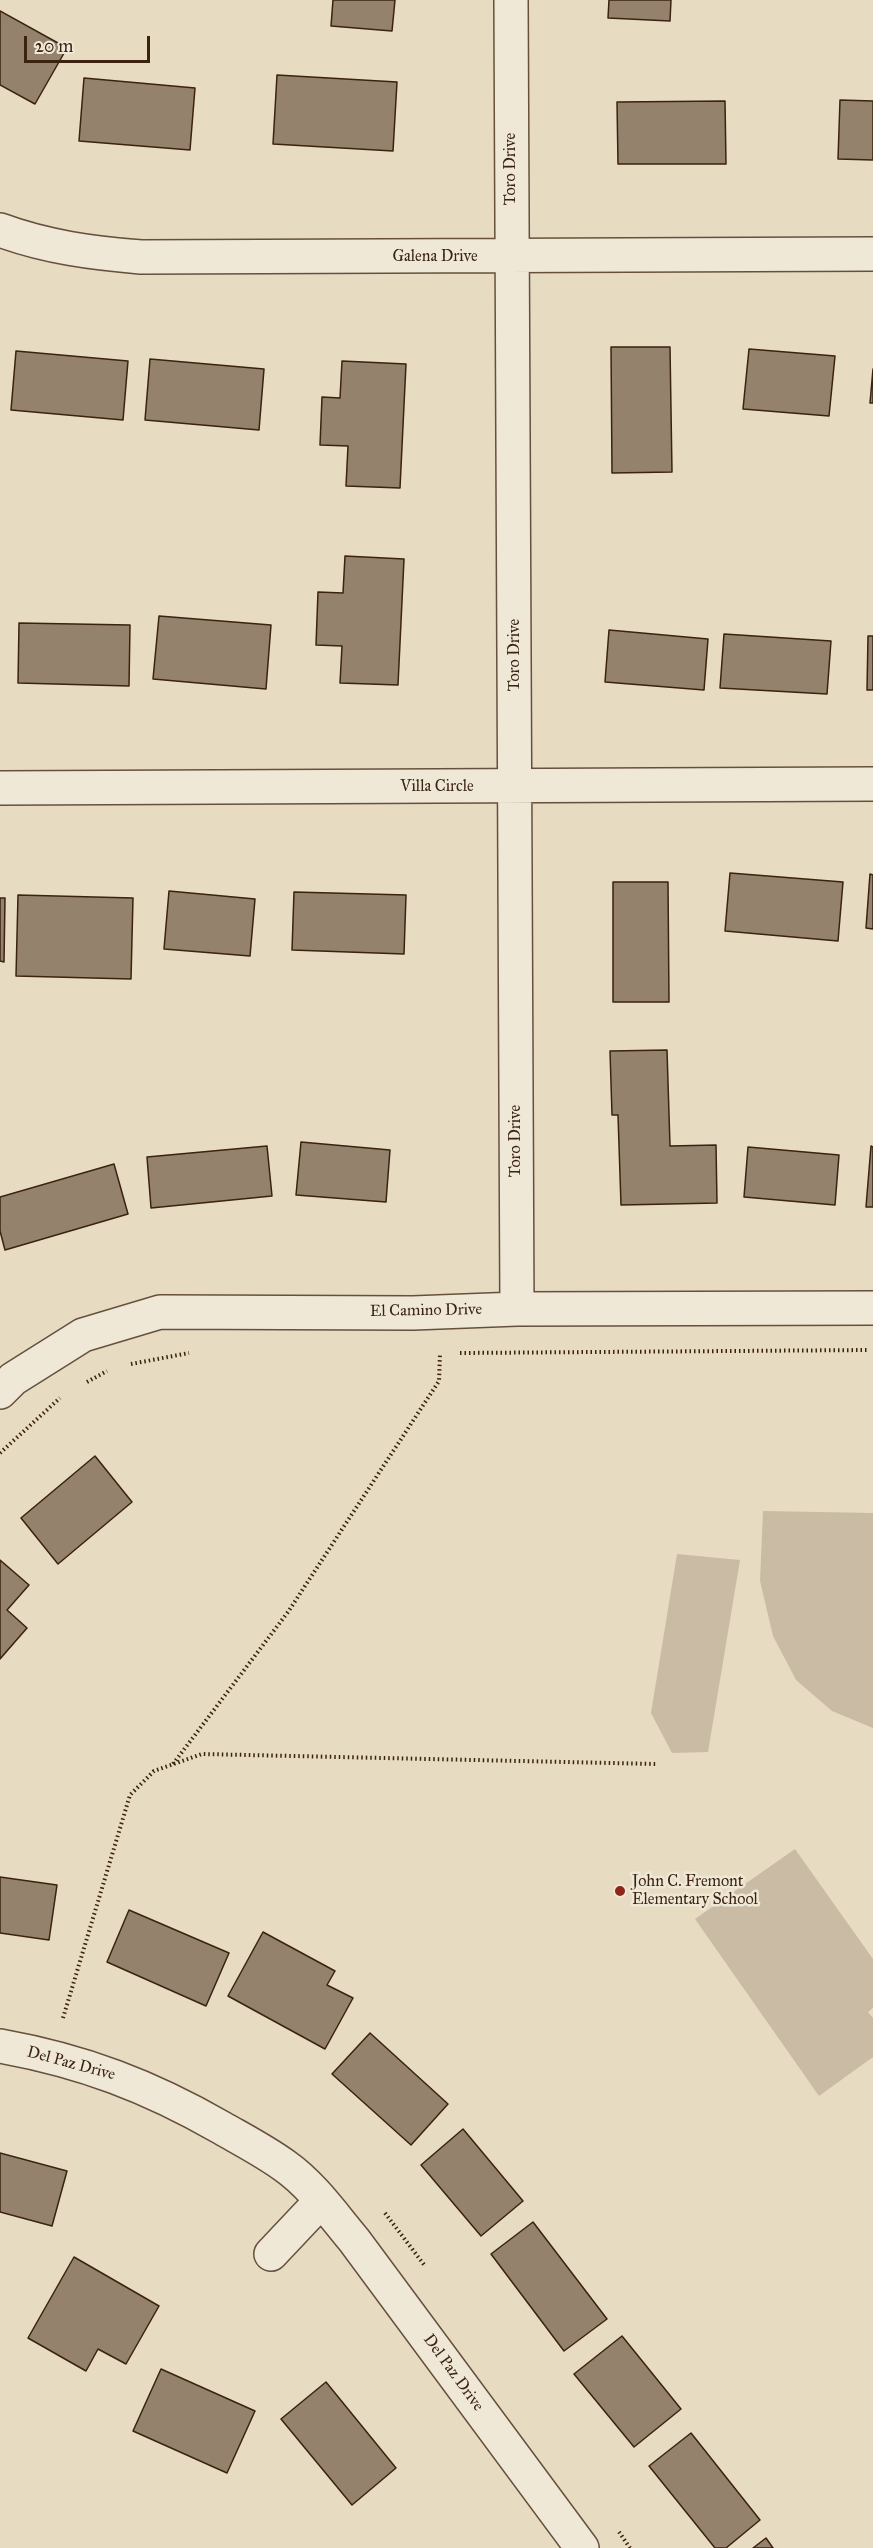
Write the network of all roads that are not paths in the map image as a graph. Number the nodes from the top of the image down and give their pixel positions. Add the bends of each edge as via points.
1 (511, 0) edge
2 (0, 230) edge
3 (873, 254) edge
4 (512, 256) junction
5 (873, 784) edge
6 (516, 787) junction
7 (0, 788) edge
8 (873, 1308) edge
9 (517, 1309) junction
10 (0, 1392) edge
11 (0, 2046) edge
12 (321, 2201) junction
13 (271, 2254) dead end
14 (582, 2548) edge

1 - 4 street, Toro Drive
2 - 4 street, Galena Drive via 55,247 141,257
3 - 4 street, Galena Drive
4 - 6 street, Toro Drive
5 - 6 street, Villa Circle
6 - 7 street, Villa Circle
6 - 9 street, Toro Drive
8 - 9 street, El Camino Drive
9 - 10 street, El Camino Drive via 413,1313 160,1312 83,1335 13,1378
11 - 12 street, Del Paz Drive via 52,2056 121,2078 182,2105 287,2167
12 - 13 street
12 - 14 street, Del Paz Drive

